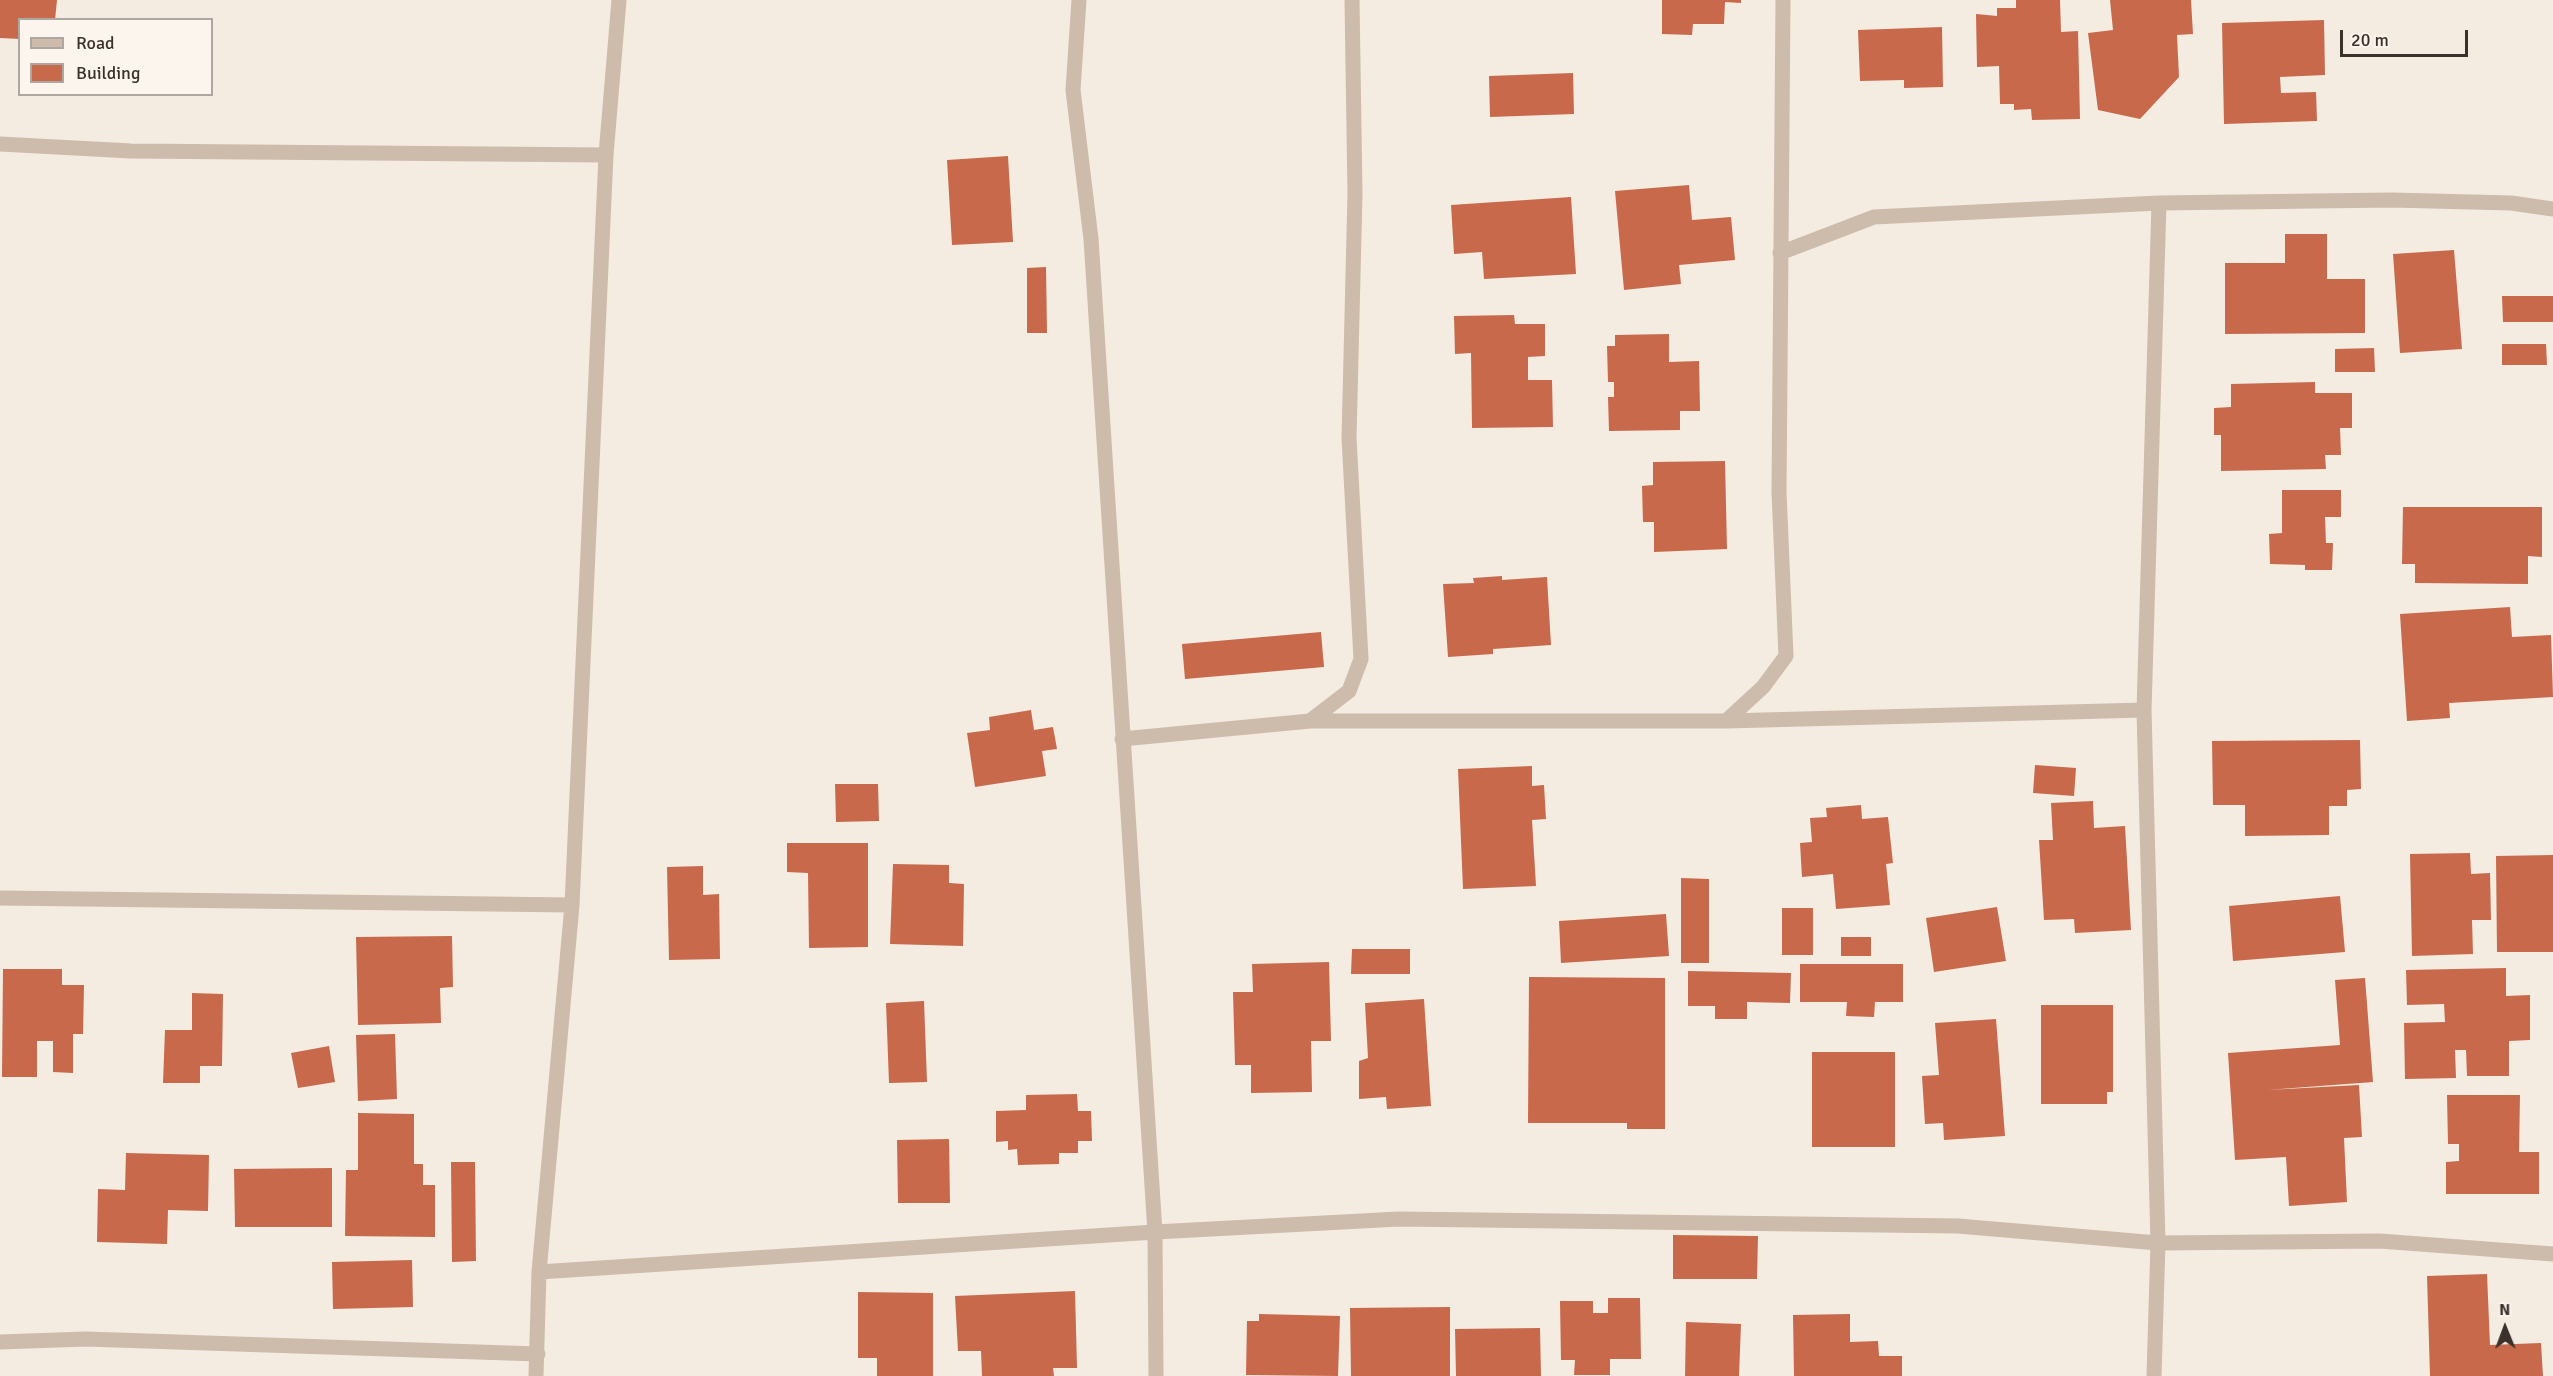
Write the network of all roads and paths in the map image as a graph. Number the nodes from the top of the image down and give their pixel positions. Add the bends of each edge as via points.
1 (619, 0) edge
2 (1079, 0) edge
3 (1352, 0) edge
4 (1783, 0) edge
5 (0, 144) edge
6 (606, 155) junction
7 (2158, 203) junction
8 (2553, 209) edge
9 (1780, 253) junction
10 (2144, 710) junction
11 (1726, 720) junction
12 (1310, 721) junction
13 (1122, 740) junction
14 (0, 898) edge
15 (572, 905) junction
16 (1155, 1232) junction
17 (2158, 1243) junction
18 (2553, 1254) edge
19 (539, 1272) junction
20 (0, 1342) edge
21 (538, 1354) junction
22 (536, 1376) edge
23 (1156, 1376) edge
24 (2154, 1376) edge

1 - 6 street
2 - 13 street via 1073,90 1091,239
3 - 12 street via 1355,194 1349,438 1361,659 1349,691
4 - 9 street
5 - 6 street via 131,151
6 - 15 street
7 - 8 street via 2392,200 2511,203
7 - 9 street via 1874,216
7 - 10 street
9 - 11 street via 1779,492 1786,656 1763,687
10 - 11 street
10 - 17 street
11 - 12 street
12 - 13 street
13 - 16 street
14 - 15 street
15 - 19 street
16 - 17 street via 1399,1219 1958,1226
16 - 19 street
16 - 23 street
17 - 18 street via 2380,1241
17 - 24 street
19 - 21 street
20 - 21 street via 86,1339
21 - 22 street

